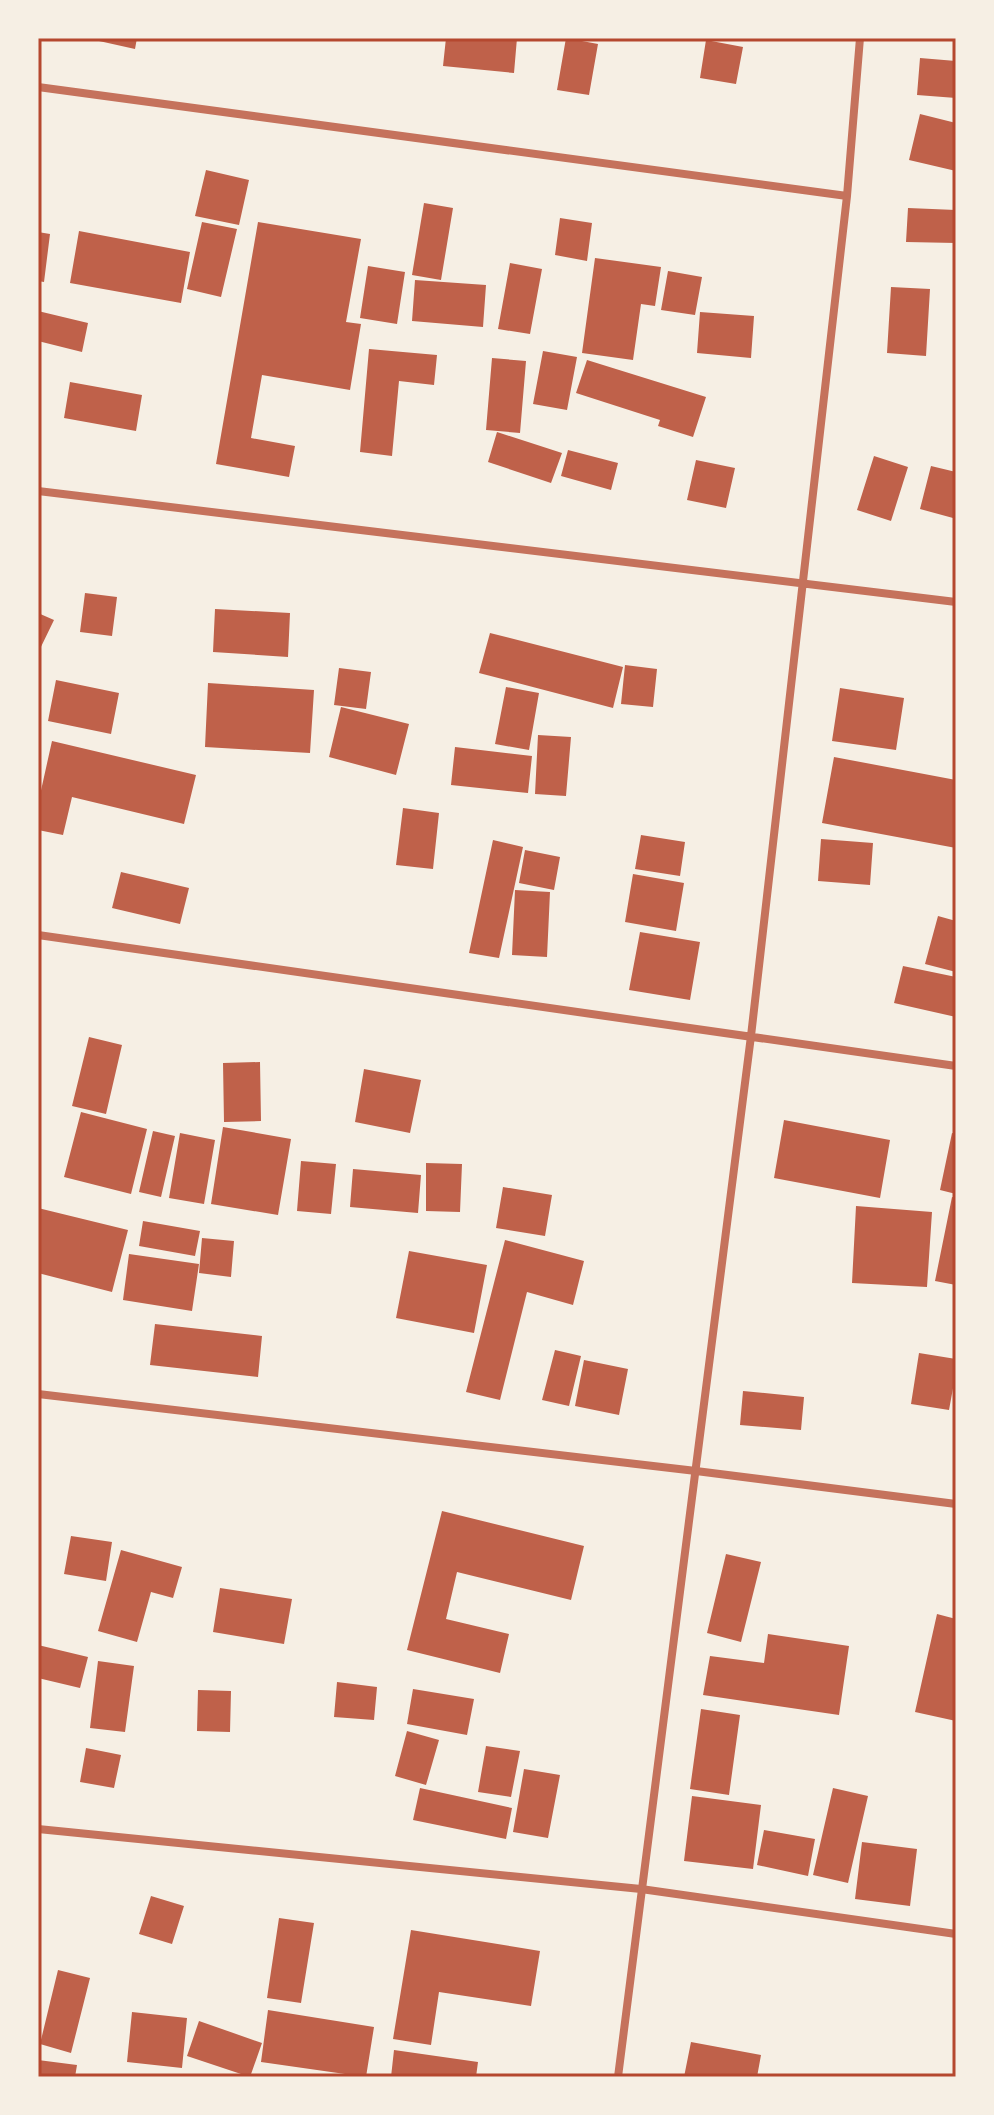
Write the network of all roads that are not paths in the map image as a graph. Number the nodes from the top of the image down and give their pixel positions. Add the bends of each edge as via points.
1 (860, 38) edge
2 (38, 87) edge
3 (847, 196) junction
4 (38, 491) edge
5 (803, 582) junction
6 (956, 602) edge
7 (38, 935) edge
8 (751, 1036) junction
9 (956, 1066) edge
10 (38, 1394) edge
11 (696, 1471) junction
12 (956, 1504) edge
13 (38, 1829) edge
14 (641, 1889) junction
15 (956, 1934) edge
16 (618, 2077) edge

1 - 3 street
2 - 3 street
3 - 5 street
4 - 5 street
5 - 6 street
5 - 8 street
7 - 8 street
8 - 9 street
8 - 11 street
10 - 11 street
11 - 12 street
11 - 14 street
13 - 14 street
14 - 15 street
14 - 16 street

